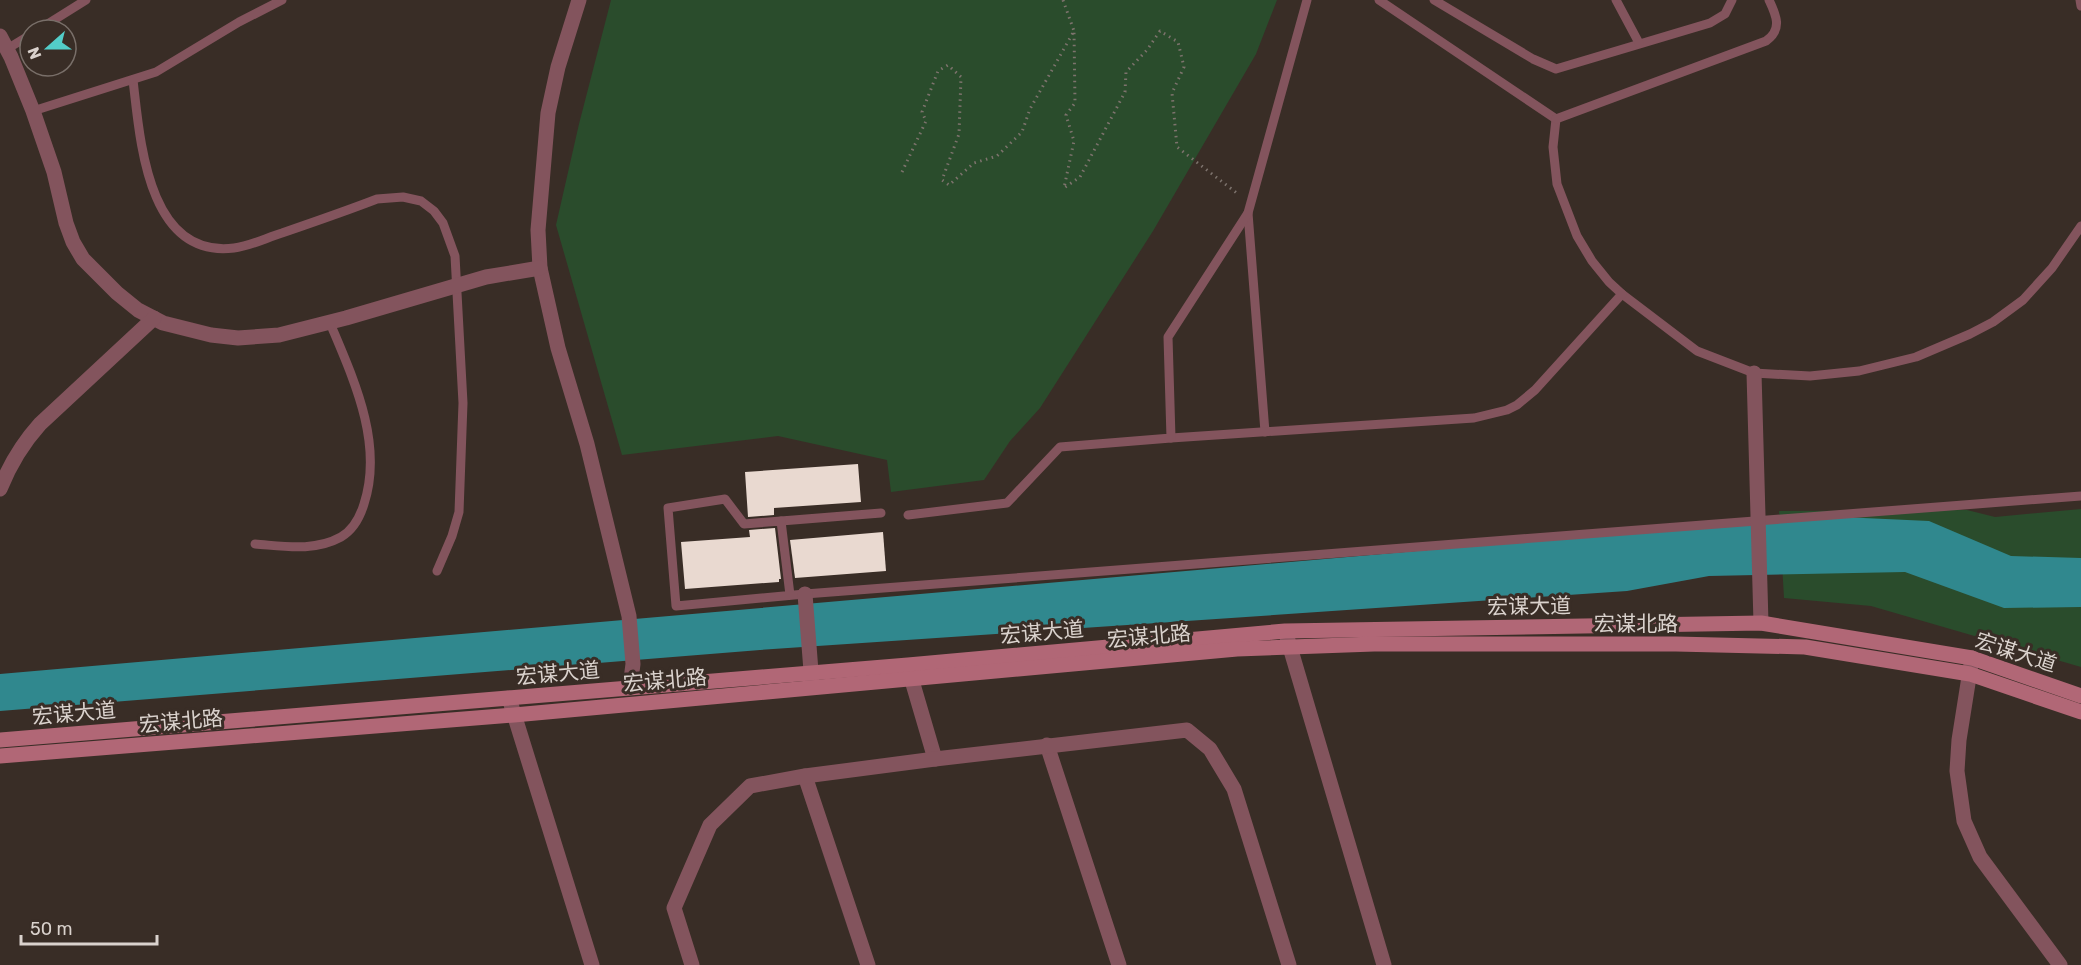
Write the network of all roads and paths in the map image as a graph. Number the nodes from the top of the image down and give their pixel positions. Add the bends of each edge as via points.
1 (86, 0) edge
2 (282, 0) edge
3 (579, 0) edge
4 (1063, 0) edge
5 (1306, 0) edge
6 (1379, 0) edge
7 (1434, 0) edge
8 (1616, 0) edge
9 (1732, 0) edge
10 (1769, 0) edge
11 (2080, 0) edge
12 (2081, 6) edge
13 (57, 18) edge
14 (1074, 31) junction
15 (4, 42) edge
16 (1639, 43) junction
17 (133, 80) junction
18 (33, 111) junction
19 (1556, 119) junction
20 (902, 172) dead end
21 (1249, 208) junction
22 (2081, 226) edge
23 (540, 268) junction
24 (457, 286) junction
25 (1622, 294) junction
26 (154, 318) junction
27 (330, 323) junction
28 (1754, 373) junction
29 (1265, 432) junction
30 (1171, 438) junction
31 (0, 489) edge
32 (2081, 496) edge
33 (881, 513) dead end
34 (908, 515) dead end
35 (1758, 520) junction
36 (781, 521) junction
37 (255, 544) dead end
38 (437, 570) dead end
39 (798, 595) junction
40 (1761, 623) junction
41 (1285, 631) junction
42 (1290, 647) junction
43 (1972, 658) junction
44 (910, 672) junction
45 (1970, 675) junction
46 (812, 680) junction
47 (630, 687) junction
48 (2081, 696) edge
49 (509, 698) junction
50 (2081, 712) edge
51 (514, 715) junction
52 (0, 740) edge
53 (1047, 746) junction
54 (0, 756) edge
55 (936, 759) junction
56 (805, 776) junction
57 (592, 965) edge
58 (692, 965) edge
59 (868, 965) edge
60 (1119, 965) edge
61 (1289, 965) edge
62 (1384, 965) edge
63 (2060, 965) edge

1 - 13 lane
2 - 17 lane via 173,63
3 - 23 street via 548,113 538,230
4 - 14 path
5 - 21 lane
6 - 19 lane
7 - 16 lane via 1556,69
8 - 16 lane
9 - 16 lane via 1725,14 1716,20
10 - 19 lane via 1777,23 1775,32 1766,40
11 - 12 lane
14 - 20 path via 1030,109 1022,132 997,156 974,164 949,185 942,180 959,134 961,77 948,65 938,71 922,112 926,121
14 - 21 path via 1075,103 1066,116 1074,141 1064,188 1080,177 1125,92 1126,72 1160,31 1178,42 1184,67 1172,93 1178,147
15 - 18 street
17 - 18 lane
17 - 24 lane via 152,190 163,212 184,236 209,247 237,248 377,199 403,197 421,201 443,223 454,256
18 - 26 street via 73,242 99,277 138,310
19 - 25 lane via 1553,147 1557,184 1577,236 1592,261
21 - 29 lane
21 - 30 lane via 1168,337
22 - 28 lane via 2052,268 2023,300 1970,334 1916,357 1859,371 1810,376
23 - 24 street
23 - 47 street via 629,616 633,664
24 - 27 street
24 - 38 lane via 463,402 459,512
25 - 28 lane via 1697,351
25 - 29 lane via 1535,390 1507,410 1474,418
26 - 27 street via 184,330 238,338 279,335
26 - 31 street via 40,424 9,467
27 - 37 lane via 369,433 372,473 362,513 341,537 324,543 306,548
28 - 35 street
29 - 30 lane
30 - 34 lane via 1060,447 1007,503
32 - 35 lane
33 - 36 lane
35 - 39 lane
35 - 40 street
36 - 39 lane
36 - 39 lane via 744,524 725,499 668,508 676,606
39 - 46 street
40 - 41 main road, 宏谋大道
40 - 43 main road, 宏谋大道
41 - 42 street
41 - 44 main road, 宏谋大道
42 - 44 main road, 宏谋北路
42 - 45 main road, 宏谋北路 via 1805,647
42 - 62 street
43 - 45 street
43 - 48 main road, 宏谋大道
44 - 46 main road, 宏谋大道
44 - 55 street
45 - 50 main road, 宏谋北路
45 - 63 street via 1957,771 1964,821 1980,857
46 - 47 main road, 宏谋大道
46 - 51 main road, 宏谋北路
47 - 49 main road, 宏谋大道
49 - 51 street
49 - 52 main road, 宏谋大道
51 - 54 main road, 宏谋北路
51 - 57 street
53 - 55 street
53 - 60 street
53 - 61 street via 1187,730 1210,749 1234,789
55 - 56 street
56 - 58 street via 750,786 710,825 674,908
56 - 59 street

